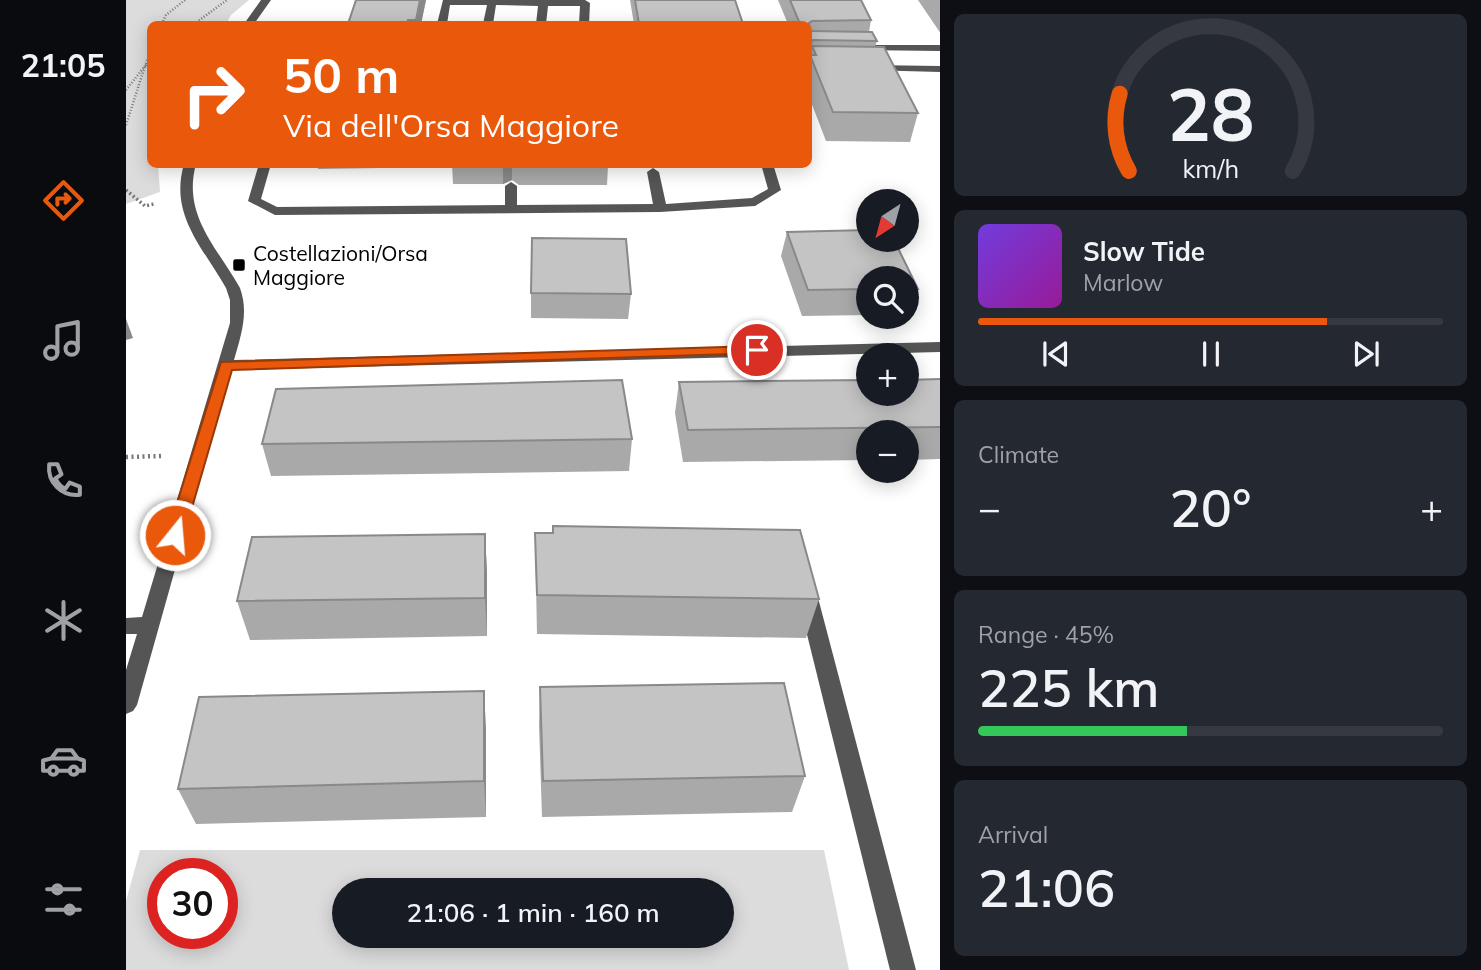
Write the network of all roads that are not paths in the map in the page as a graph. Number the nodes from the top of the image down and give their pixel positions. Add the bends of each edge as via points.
1 (266, 0) edge
2 (492, 3) junction
3 (543, 3) junction
4 (251, 21) edge
5 (443, 21) edge
6 (489, 21) edge
7 (541, 21) edge
8 (584, 21) edge
9 (846, 48) edge
10 (940, 48) edge
11 (940, 58) edge
12 (940, 69) edge
13 (189, 168) edge
14 (264, 168) edge
15 (768, 168) edge
16 (653, 172) dead end
17 (511, 186) dead end
18 (660, 208) junction
19 (511, 209) junction
20 (940, 347) edge
21 (226, 365) junction
22 (801, 572) edge
23 (148, 625) junction
24 (126, 626) edge
25 (126, 705) edge
26 (903, 970) edge

1 - 4 street
2 - 3 street
2 - 5 street via 446,2
2 - 6 street
3 - 7 street
3 - 8 street via 585,3
9 - 10 street
11 - 12 street via 860,63
13 - 21 street via 184,185 186,206 237,300 237,323
14 - 19 street via 254,201 275,211
15 - 18 street via 775,190 755,202
16 - 18 street
17 - 19 street
18 - 19 street
20 - 21 street
21 - 23 street
22 - 26 street
23 - 24 street
23 - 25 street

